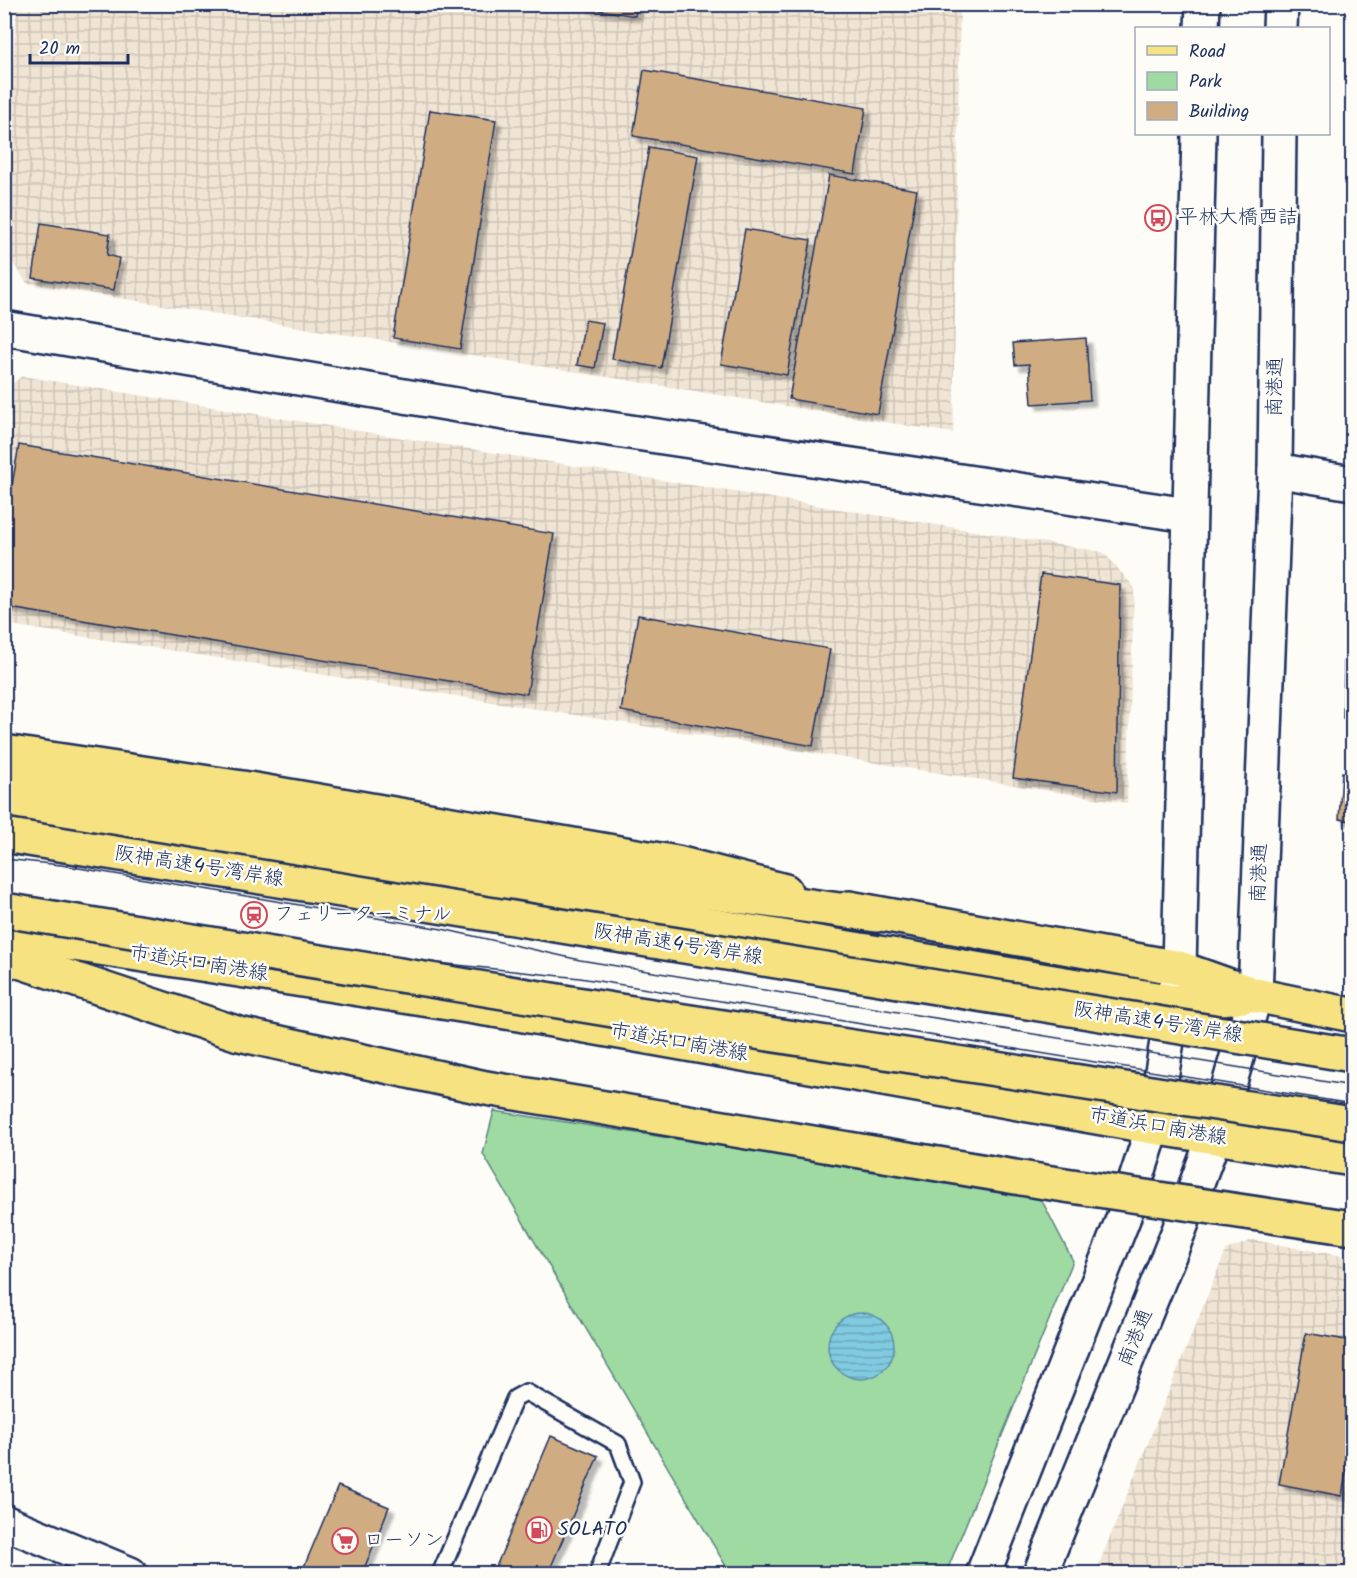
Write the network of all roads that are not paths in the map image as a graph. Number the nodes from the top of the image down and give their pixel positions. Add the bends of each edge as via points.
1 (1203, 4) edge
2 (1281, 4) edge
3 (1202, 27) edge
4 (1280, 27) edge
5 (1199, 135) edge
6 (1279, 135) edge
7 (4, 328) edge
8 (1275, 470) junction
9 (1353, 483) edge
10 (1188, 515) junction
11 (4, 752) edge
12 (4, 781) edge
13 (4, 808) edge
14 (4, 835) edge
15 (4, 910) edge
16 (876, 915) junction
17 (4, 933) edge
18 (4, 956) edge
19 (1179, 968) junction
20 (1255, 995) junction
21 (1174, 1002) junction
22 (1353, 1015) edge
23 (1353, 1055) edge
24 (1353, 1124) edge
25 (1153, 1127) junction
26 (1214, 1137) junction
27 (1353, 1159) edge
28 (1353, 1228) edge
29 (4, 1522) edge
30 (130, 1574) edge
31 (440, 1574) edge
32 (597, 1574) edge
33 (983, 1574) edge
34 (1040, 1574) edge

1 - 3 street
2 - 4 street
5 - 10 street
6 - 8 street, 南港通
7 - 10 street via 516,415
8 - 9 street
8 - 20 street, 南港通
10 - 19 street
11 - 16 main road via 249,789 677,863
12 - 16 main road via 560,872
13 - 21 main road
14 - 23 main road, 阪神高速4号湾岸線, bridge
15 - 24 main road, bridge via 601,1008
16 - 19 main road
17 - 25 main road, 市道浜口南港線 via 518,1014
18 - 28 main road, bridge via 239,1034 486,1088 1045,1182
19 - 20 main road
19 - 21 street
20 - 21 main road
20 - 22 main road
20 - 26 street, 南港通
21 - 25 street
25 - 26 main road, 市道浜口南港線
25 - 33 street via 1123,1219
26 - 27 main road, 市道浜口南港線
26 - 34 street, 南港通
29 - 30 street
31 - 32 lane via 515,1398 526,1392 618,1444 632,1482

